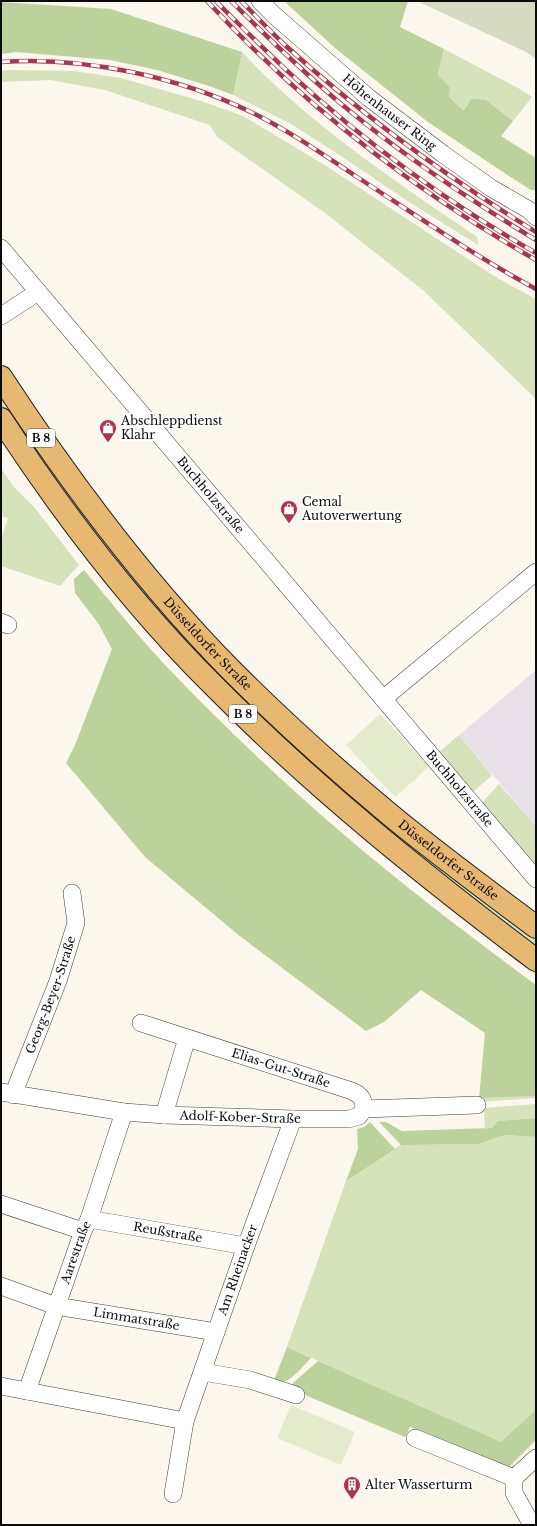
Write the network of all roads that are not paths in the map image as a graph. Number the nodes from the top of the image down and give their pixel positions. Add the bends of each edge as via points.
1 (260, 1) edge
2 (534, 213) edge
3 (1, 248) edge
4 (38, 292) junction
5 (1, 316) edge
6 (1, 377) edge
7 (1, 419) edge
8 (536, 572) edge
9 (383, 699) junction
10 (536, 879) edge
11 (72, 893) dead end
12 (536, 927) edge
13 (536, 960) edge
14 (141, 1023) dead end
15 (187, 1038) junction
16 (7, 1094) edge
17 (477, 1105) dead end
18 (364, 1109) junction
19 (124, 1112) junction
20 (164, 1115) junction
21 (293, 1119) junction
22 (1, 1204) edge
23 (86, 1225) junction
24 (246, 1246) junction
25 (1, 1286) edge
26 (56, 1306) junction
27 (216, 1332) junction
28 (203, 1372) junction
29 (1, 1386) edge
30 (27, 1391) junction
31 (296, 1395) dead end
32 (185, 1421) junction
33 (415, 1438) dead end
34 (536, 1458) edge
35 (514, 1478) junction
36 (173, 1494) dead end
37 (532, 1525) edge

1 - 2 street, Höhenhauser Ring via 369,98 455,163
3 - 4 street, Buchholzstraße
4 - 5 street
4 - 9 street, Buchholzstraße
6 - 12 main road, Düsseldorfer Straße / B 8 via 88,503 173,608 230,669 298,735 389,814
7 - 13 main road, Düsseldorfer Straße / B 8 via 59,503 102,559 155,623 213,686 282,752 373,832
8 - 9 street
9 - 10 street, Buchholzstraße
11 - 16 street, Georg-Beyer-Straße via 76,923 58,981
14 - 15 street, Elias-Gut-Straße
15 - 18 street, Elias-Gut-Straße via 352,1091 359,1094 364,1101
15 - 20 street
16 - 19 street, Adolf-Kober-Straße
17 - 18 street
18 - 21 street, Adolf-Kober-Straße via 359,1116 349,1119
19 - 20 street, Adolf-Kober-Straße
19 - 23 street, Aarestraße
20 - 21 street, Adolf-Kober-Straße
21 - 24 street, Am Rheinacker
22 - 23 street, Reußstraße
23 - 24 street, Reußstraße
23 - 26 street, Aarestraße
24 - 27 street, Am Rheinacker
25 - 26 street, Limmatstraße
26 - 27 street, Limmatstraße
26 - 30 street, Aarestraße
27 - 28 street, Am Rheinacker
28 - 31 street via 250,1380
28 - 32 street, Am Rheinacker
29 - 30 street
30 - 32 street
32 - 36 street, Am Rheinacker
33 - 35 street
34 - 35 street
35 - 37 street via 514,1493

